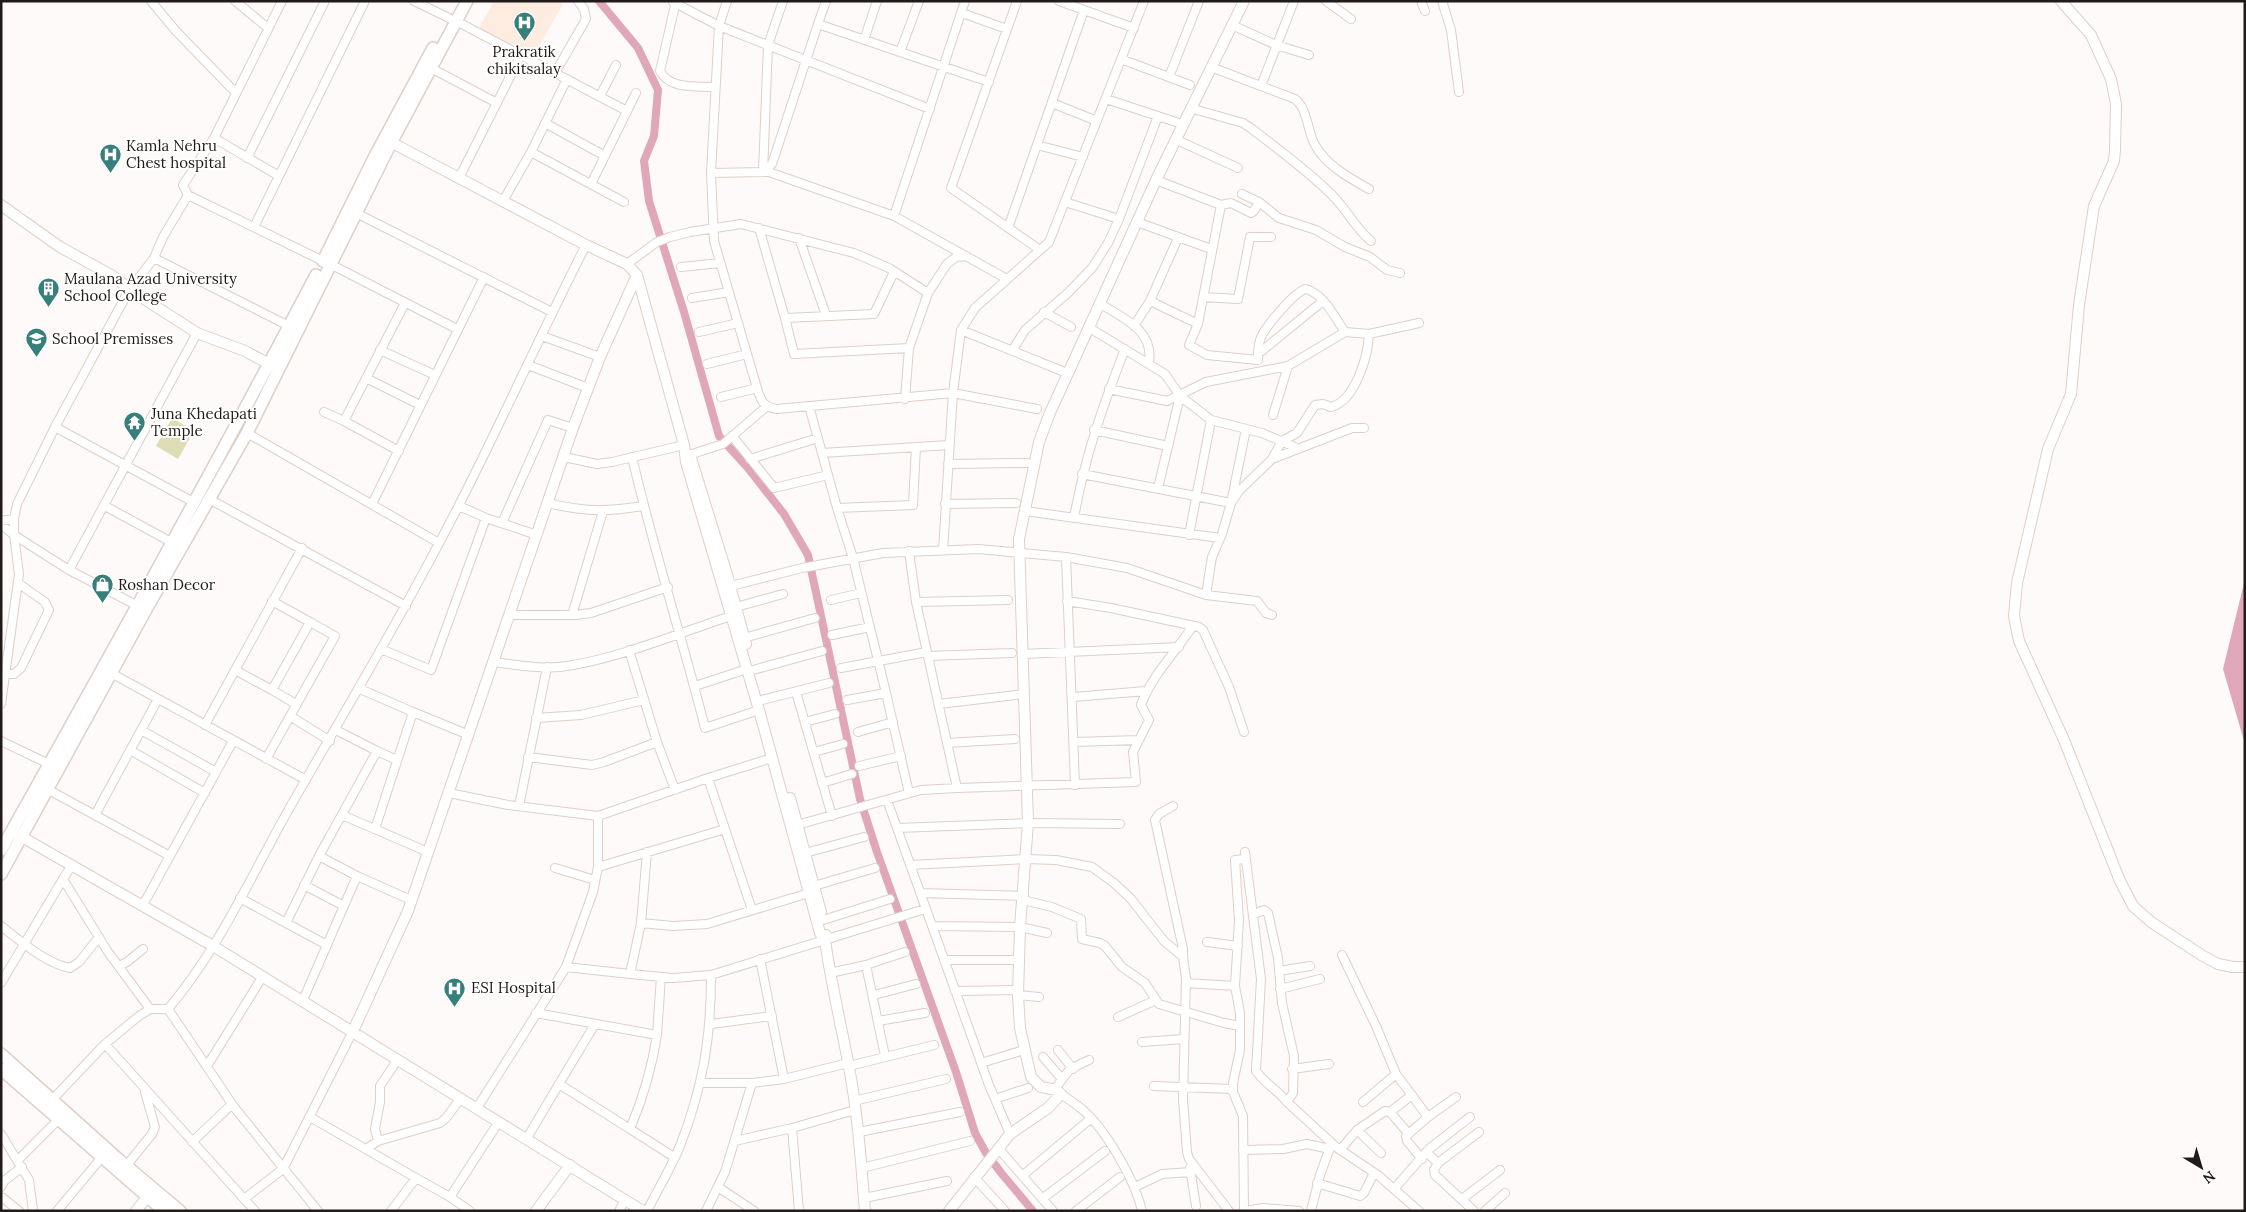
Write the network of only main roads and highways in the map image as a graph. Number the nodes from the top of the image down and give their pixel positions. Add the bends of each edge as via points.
1 (458, 1) edge
2 (467, 1) edge
3 (453, 19) junction
4 (387, 141) junction
5 (327, 262) junction
6 (274, 366) junction
7 (17, 834) junction
8 (1, 850) edge
9 (1, 874) edge
10 (1, 1054) edge
11 (1, 1069) edge
12 (150, 1193) junction
13 (164, 1211) edge
14 (180, 1211) edge

1 - 3 main road
2 - 3 main road
3 - 4 main road
3 - 4 main road via 431,68
4 - 5 main road
4 - 5 main road via 356,213
5 - 6 main road
5 - 6 main road via 289,326
6 - 7 main road via 136,605 49,764
6 - 7 main road via 247,433 47,789
7 - 8 main road
7 - 9 main road
10 - 12 main road via 126,1166
11 - 12 main road via 102,1158
12 - 13 main road
12 - 14 main road

